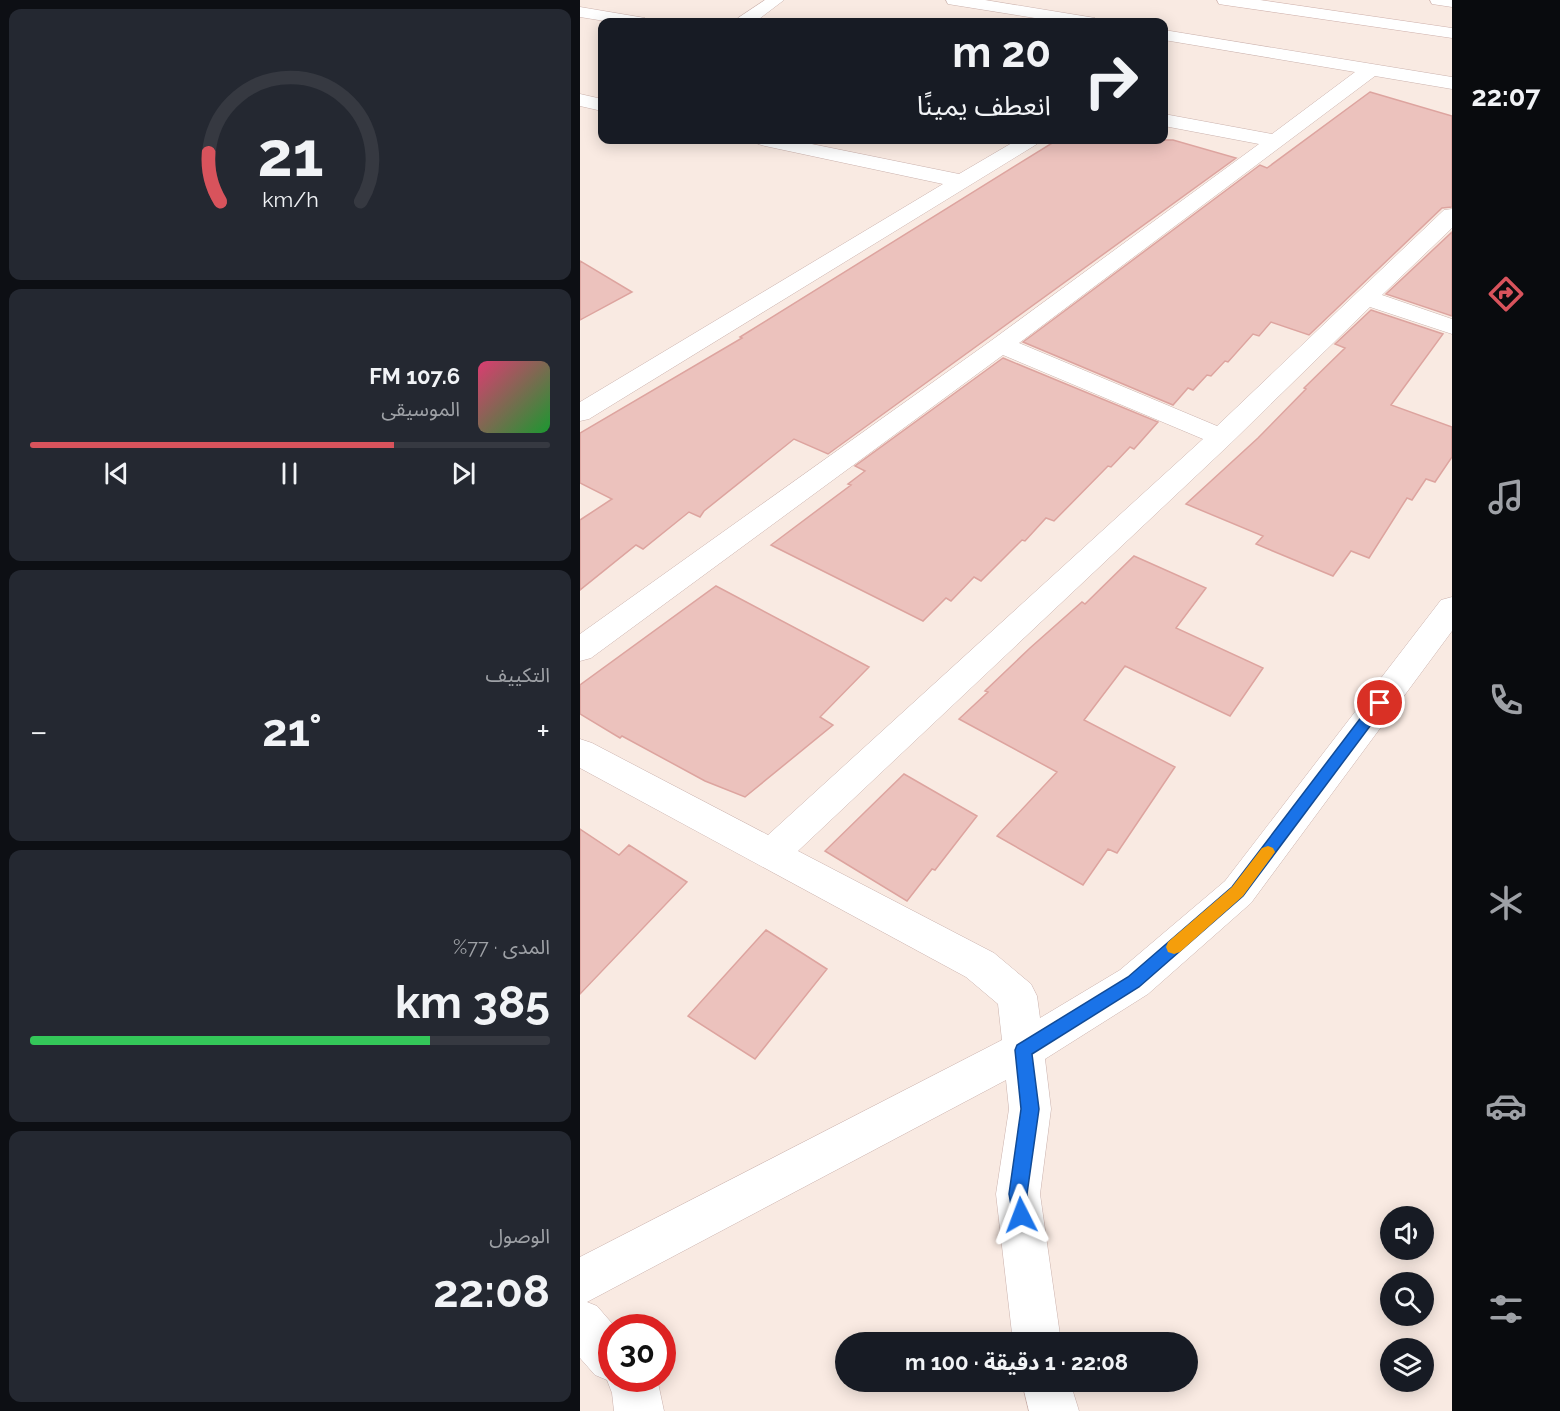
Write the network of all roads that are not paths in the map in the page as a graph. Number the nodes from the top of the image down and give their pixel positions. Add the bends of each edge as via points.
1 (776, 0) edge
2 (954, 0) edge
3 (1225, 0) edge
4 (1438, 0) edge
5 (1452, 2) edge
6 (580, 12) edge
7 (615, 18) edge
8 (751, 18) edge
9 (1064, 18) edge
10 (1452, 33) edge
11 (1168, 36) edge
12 (1372, 69) junction
13 (1452, 82) edge
14 (580, 100) edge
15 (598, 104) edge
16 (1168, 121) edge
17 (1276, 141) junction
18 (784, 144) edge
19 (1023, 144) edge
20 (961, 182) junction
21 (1452, 215) edge
22 (1365, 297) junction
23 (1452, 327) edge
24 (1001, 345) junction
25 (580, 413) edge
26 (1221, 436) junction
27 (1452, 608) edge
28 (580, 650) edge
29 (580, 752) edge
30 (772, 853) junction
31 (1023, 1050) junction
32 (580, 1282) edge
33 (580, 1323) edge
34 (1036, 1332) edge
35 (598, 1343) edge
36 (636, 1392) edge
37 (1049, 1392) edge
38 (639, 1411) edge
39 (1054, 1411) edge

1 - 8 street
2 - 9 street
3 - 10 street
4 - 5 street
6 - 7 street
11 - 12 street
12 - 13 street
12 - 17 street
14 - 15 street
16 - 17 street
17 - 24 street
18 - 20 street
19 - 20 street
20 - 25 street
21 - 22 street
22 - 23 street
22 - 26 street
24 - 26 street
24 - 28 street
26 - 30 street
27 - 31 street via 1238,892 1134,982
29 - 30 street
30 - 31 street via 980,965 1017,996
31 - 32 street
31 - 34 street via 1030,1109 1018,1194
33 - 35 street
36 - 38 street
37 - 39 street

